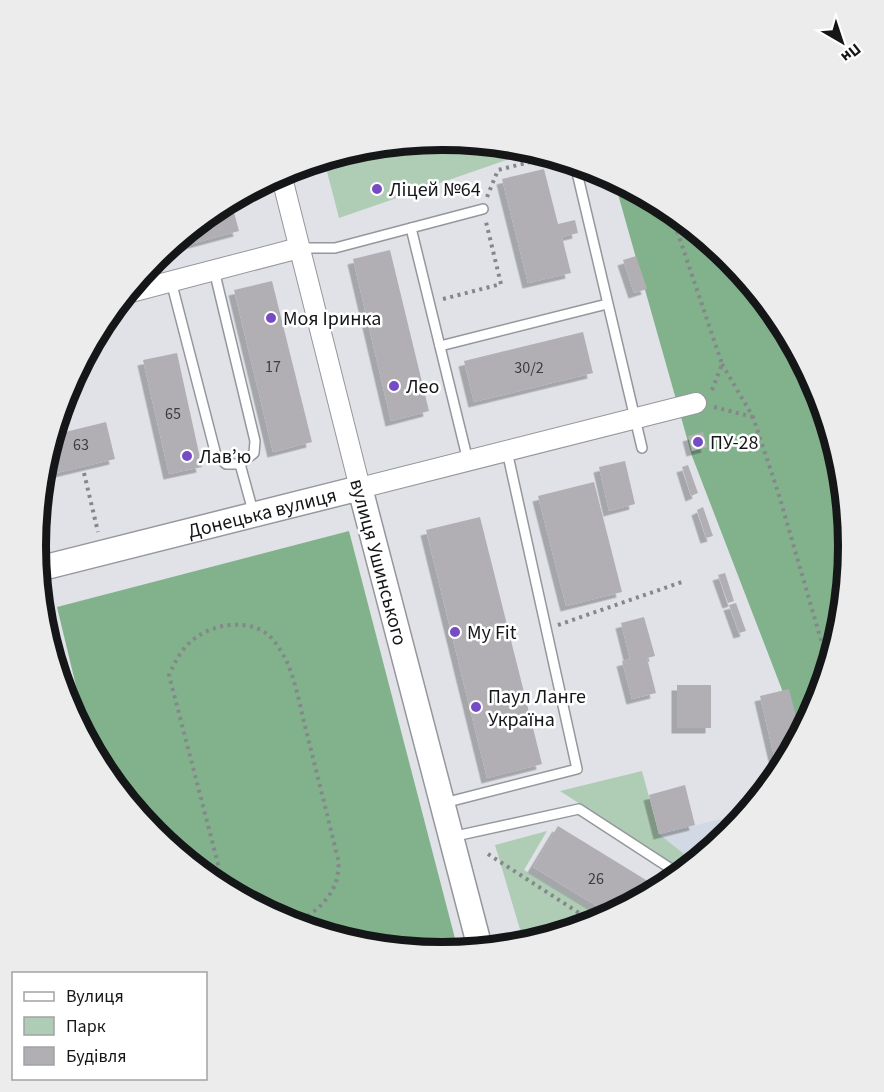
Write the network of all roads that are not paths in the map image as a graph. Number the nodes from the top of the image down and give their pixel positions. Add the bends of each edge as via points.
1 (577, 174) edge
2 (283, 184) edge
3 (483, 209) road end
4 (411, 228) junction
5 (299, 248) junction
6 (213, 270) junction
7 (171, 281) junction
8 (142, 288) edge
9 (607, 304) junction
10 (440, 346) junction
11 (696, 403) road end
12 (633, 419) junction
13 (642, 448) dead end
14 (507, 451) junction
15 (468, 460) junction
16 (240, 464) junction
17 (360, 488) junction
18 (254, 514) junction
19 (47, 567) edge
20 (442, 803) junction
21 (451, 837) junction
22 (671, 869) edge
23 (478, 940) edge

1 - 9 lane
2 - 5 street, вулиця Ушинського
3 - 4 lane
4 - 5 lane via 334,248
4 - 10 lane
5 - 6 street
5 - 17 street, вулиця Ушинського
6 - 7 street
6 - 16 lane via 255,441 254,453
7 - 8 street
7 - 16 lane via 216,454 226,464
9 - 10 lane
9 - 12 lane
10 - 15 lane
11 - 12 street, Донецька вулиця
12 - 13 lane
12 - 14 street, Донецька вулиця
14 - 15 street, Донецька вулиця
14 - 20 lane via 577,769
15 - 17 street, Донецька вулиця
16 - 18 lane
17 - 18 street, Донецька вулиця
17 - 20 street, вулиця Ушинського
18 - 19 street, Донецька вулиця
20 - 21 street, вулиця Ушинського
21 - 22 lane via 579,809
21 - 23 street, вулиця Ушинського

